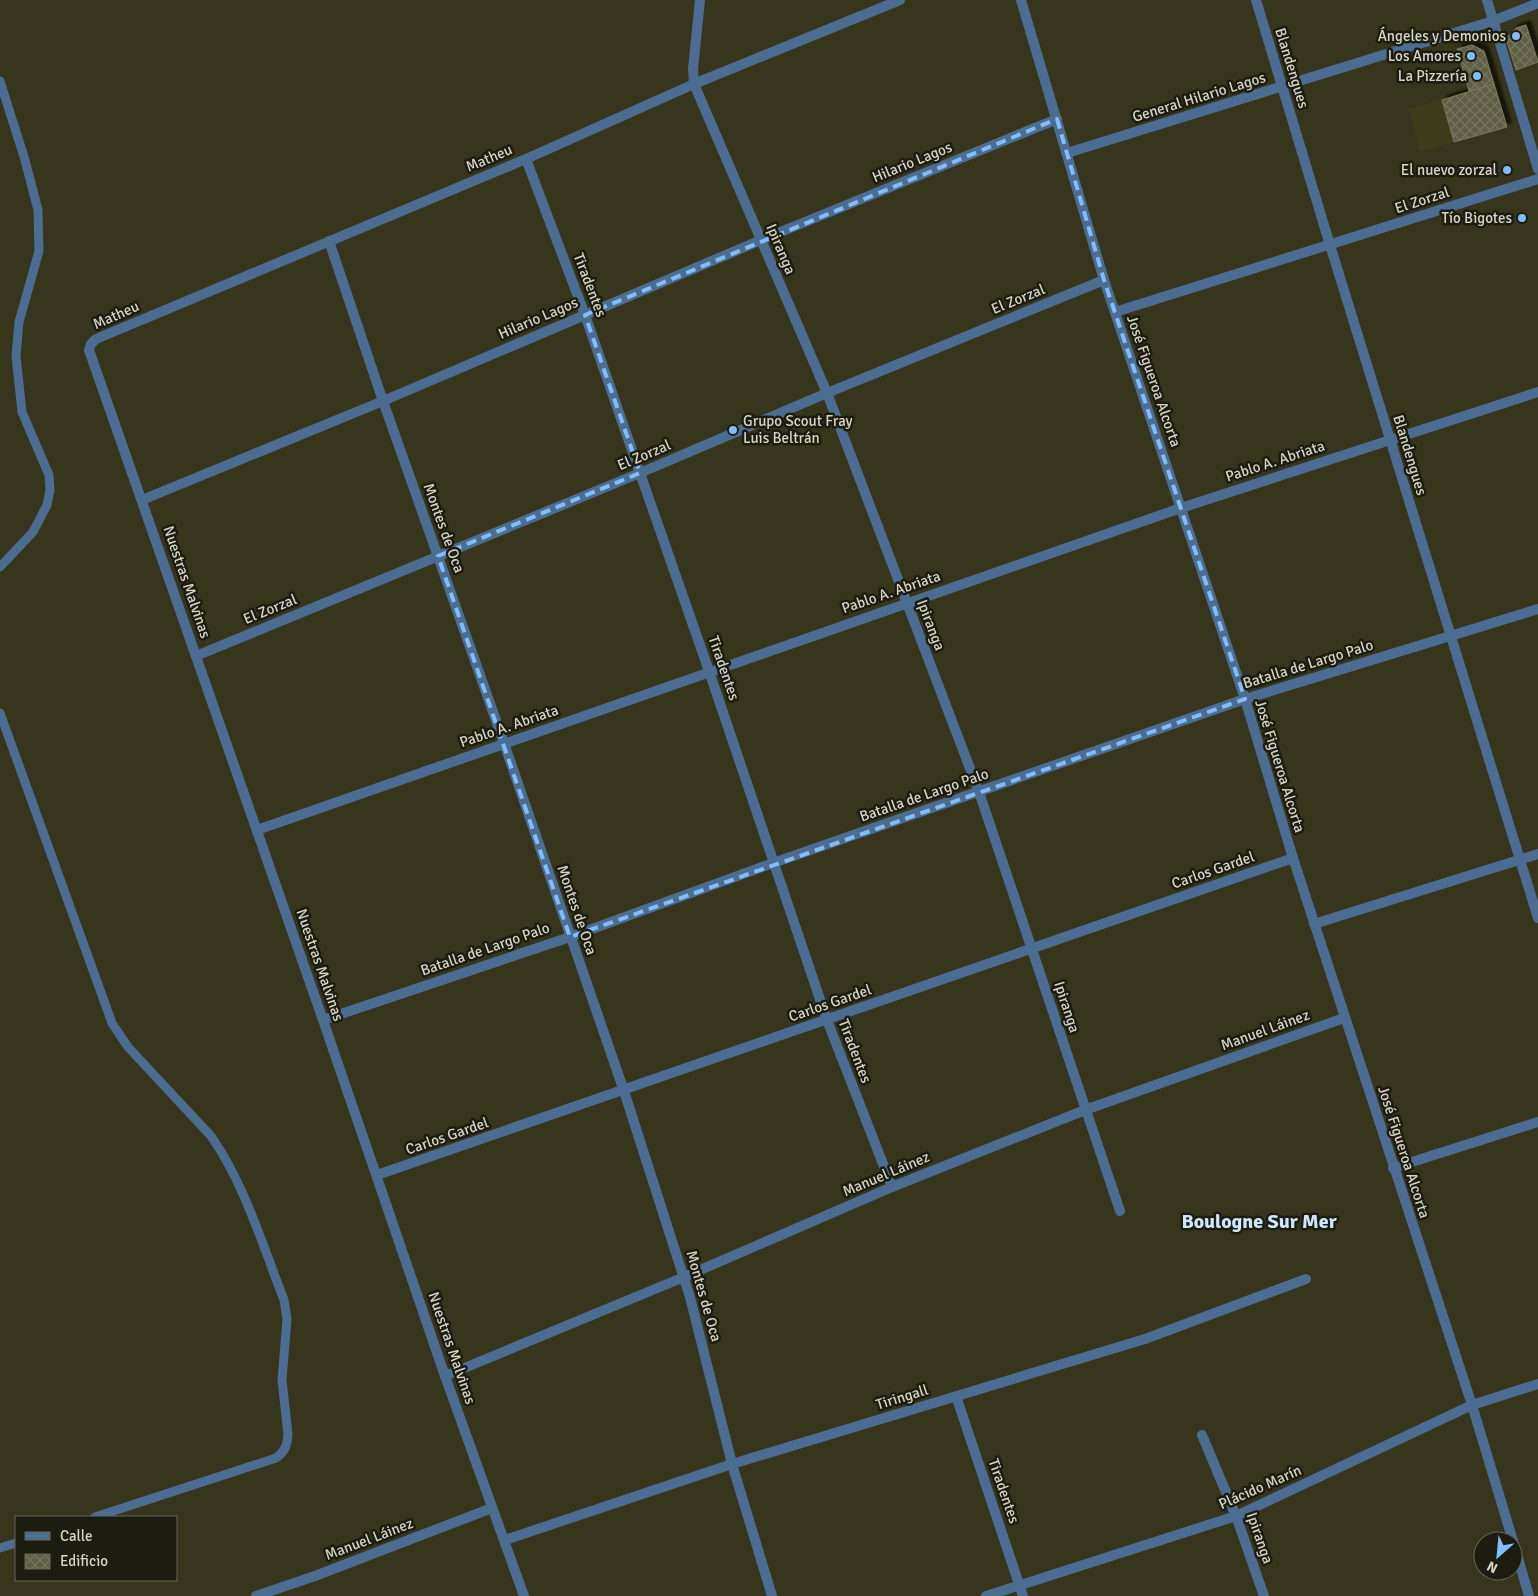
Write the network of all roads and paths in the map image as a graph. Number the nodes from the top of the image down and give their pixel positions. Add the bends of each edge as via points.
1 (700, 0) edge
2 (900, 0) edge
3 (1021, 0) edge
4 (1256, 0) edge
5 (1486, 0) edge
6 (1538, 3) edge
7 (1493, 22) junction
8 (0, 81) edge
9 (694, 84) junction
10 (1283, 87) junction
11 (1057, 119) junction
12 (1067, 153) junction
13 (526, 159) junction
14 (1538, 169) edge
15 (1538, 179) edge
16 (761, 240) junction
17 (329, 242) junction
18 (1330, 245) junction
19 (1104, 280) junction
20 (1115, 312) junction
21 (585, 315) junction
22 (91, 344) joint
23 (827, 392) junction
24 (1538, 392) edge
25 (383, 401) junction
26 (1390, 439) junction
27 (640, 473) junction
28 (142, 500) junction
29 (1181, 508) junction
30 (438, 556) junction
31 (0, 567) edge
32 (906, 603) junction
33 (1538, 610) edge
34 (1451, 636) junction
35 (196, 656) junction
36 (709, 671) junction
37 (1245, 699) junction
38 (0, 713) edge
39 (504, 743) junction
40 (979, 792) junction
41 (257, 830) junction
42 (1538, 854) edge
43 (1292, 858) junction
44 (1520, 860) junction
45 (773, 863) junction
46 (1538, 918) edge
47 (1314, 924) junction
48 (570, 936) junction
49 (1033, 950) junction
50 (1344, 1018) junction
51 (323, 1020) junction
52 (827, 1020) junction
53 (624, 1091) junction
54 (1085, 1110) junction
55 (1538, 1122) edge
56 (1394, 1168) junction
57 (377, 1175) junction
58 (892, 1187) junction
59 (1120, 1211) dead end
60 (684, 1277) junction
61 (1306, 1279) dead end
62 (445, 1376) junction
63 (1538, 1384) edge
64 (956, 1396) junction
65 (1472, 1405) junction
66 (1202, 1435) dead end
67 (732, 1464) junction
68 (492, 1508) junction
69 (98, 1516) edge
70 (1236, 1516) junction
71 (1510, 1531) edge
72 (505, 1540) junction
73 (15, 1543) edge
74 (0, 1548) edge
75 (1523, 1575) edge
76 (1022, 1591) edge
77 (256, 1596) edge
78 (524, 1596) edge
79 (772, 1596) edge
80 (986, 1596) edge
81 (1264, 1596) edge
82 (1529, 1596) edge

1 - 9 street, Ipiranga
2 - 9 street, Matheu
3 - 11 street, José Figueroa Alcorta
4 - 10 street, Blandengues
5 - 7 street
6 - 7 street, General Hilario Lagos
7 - 10 street, General Hilario Lagos
7 - 14 street
8 - 31 lane via 38,210 39,251 19,322 16,356 22,412 49,475 50,490 47,506 33,532
9 - 13 street, Matheu
9 - 16 street, Ipiranga
10 - 12 street, General Hilario Lagos
10 - 18 street, Blandengues
11 - 12 street, José Figueroa Alcorta
11 - 16 street, Hilario Lagos
12 - 19 street, José Figueroa Alcorta
13 - 17 street, Matheu
13 - 21 street, Tiradentes
15 - 18 street, El Zorzal
16 - 21 street, Hilario Lagos
16 - 23 street, Ipiranga
17 - 22 street, Matheu via 96,339
17 - 25 street, Montes de Oca
18 - 20 street, El Zorzal
18 - 26 street, Blandengues
19 - 20 street, José Figueroa Alcorta
19 - 23 street, El Zorzal
20 - 29 street, José Figueroa Alcorta
21 - 25 street, Hilario Lagos
21 - 27 street, Tiradentes
22 - 28 street, Nuestras Malvinas via 89,350
23 - 27 street, El Zorzal
23 - 32 street, Ipiranga
24 - 26 street, Pablo A. Abriata
25 - 28 street, Hilario Lagos
25 - 30 street, Montes de Oca
26 - 29 street, Pablo A. Abriata
26 - 34 street, Blandengues
27 - 30 street, El Zorzal
27 - 36 street, Tiradentes
28 - 35 street, Nuestras Malvinas
29 - 32 street, Pablo A. Abriata
29 - 37 street, José Figueroa Alcorta
30 - 35 street, El Zorzal
30 - 39 street, Montes de Oca
32 - 36 street, Pablo A. Abriata
32 - 40 street, Ipiranga
33 - 34 street, Batalla de Largo Palo
34 - 37 street, Batalla de Largo Palo
34 - 44 street, Blandengues
35 - 41 street, Nuestras Malvinas
36 - 39 street, Pablo A. Abriata
36 - 45 street, Tiradentes
37 - 40 street, Batalla de Largo Palo
37 - 43 street, José Figueroa Alcorta
38 - 69 lane via 112,1023 128,1047 222,1152 284,1300 287,1319 282,1380 288,1435 282,1453 276,1458
39 - 41 street, Pablo A. Abriata
39 - 48 street, Montes de Oca
40 - 45 street, Batalla de Largo Palo
40 - 49 street, Ipiranga
41 - 51 street, Nuestras Malvinas
42 - 44 street
43 - 47 street, José Figueroa Alcorta
43 - 49 street, Carlos Gardel
44 - 46 street, Blandengues
44 - 47 street
45 - 48 street, Batalla de Largo Palo
45 - 52 street, Tiradentes
47 - 50 street, José Figueroa Alcorta
48 - 51 street, Batalla de Largo Palo
48 - 53 street, Montes de Oca
49 - 52 street, Carlos Gardel
49 - 54 street, Ipiranga
50 - 54 street, Manuel Láinez
50 - 56 street, José Figueroa Alcorta
51 - 57 street, Nuestras Malvinas
52 - 53 street, Carlos Gardel
52 - 58 street, Tiradentes
53 - 57 street, Carlos Gardel
53 - 60 street, Montes de Oca
54 - 58 street, Manuel Láinez
54 - 59 street, Ipiranga
55 - 56 street
56 - 65 street, José Figueroa Alcorta
57 - 62 street, Nuestras Malvinas
58 - 60 street, Manuel Láinez
60 - 62 street, Manuel Láinez
60 - 67 street, Montes de Oca
61 - 64 street, Tiringall via 1145,1339
62 - 68 street, Nuestras Malvinas
63 - 65 street, Plácido Marín
64 - 67 street, Tiringall
64 - 76 street, Tiradentes
65 - 70 street, Plácido Marín
65 - 71 street, José Figueroa Alcorta
66 - 70 street, Ipiranga
67 - 72 street, Tiringall
67 - 79 street, Montes de Oca
68 - 72 street, Nuestras Malvinas
68 - 77 street, Manuel Láinez
70 - 76 street, Plácido Marín
70 - 81 street, Ipiranga
72 - 78 street, Nuestras Malvinas
73 - 74 lane
75 - 82 street, José Figueroa Alcorta
76 - 80 street, Plácido Marín

